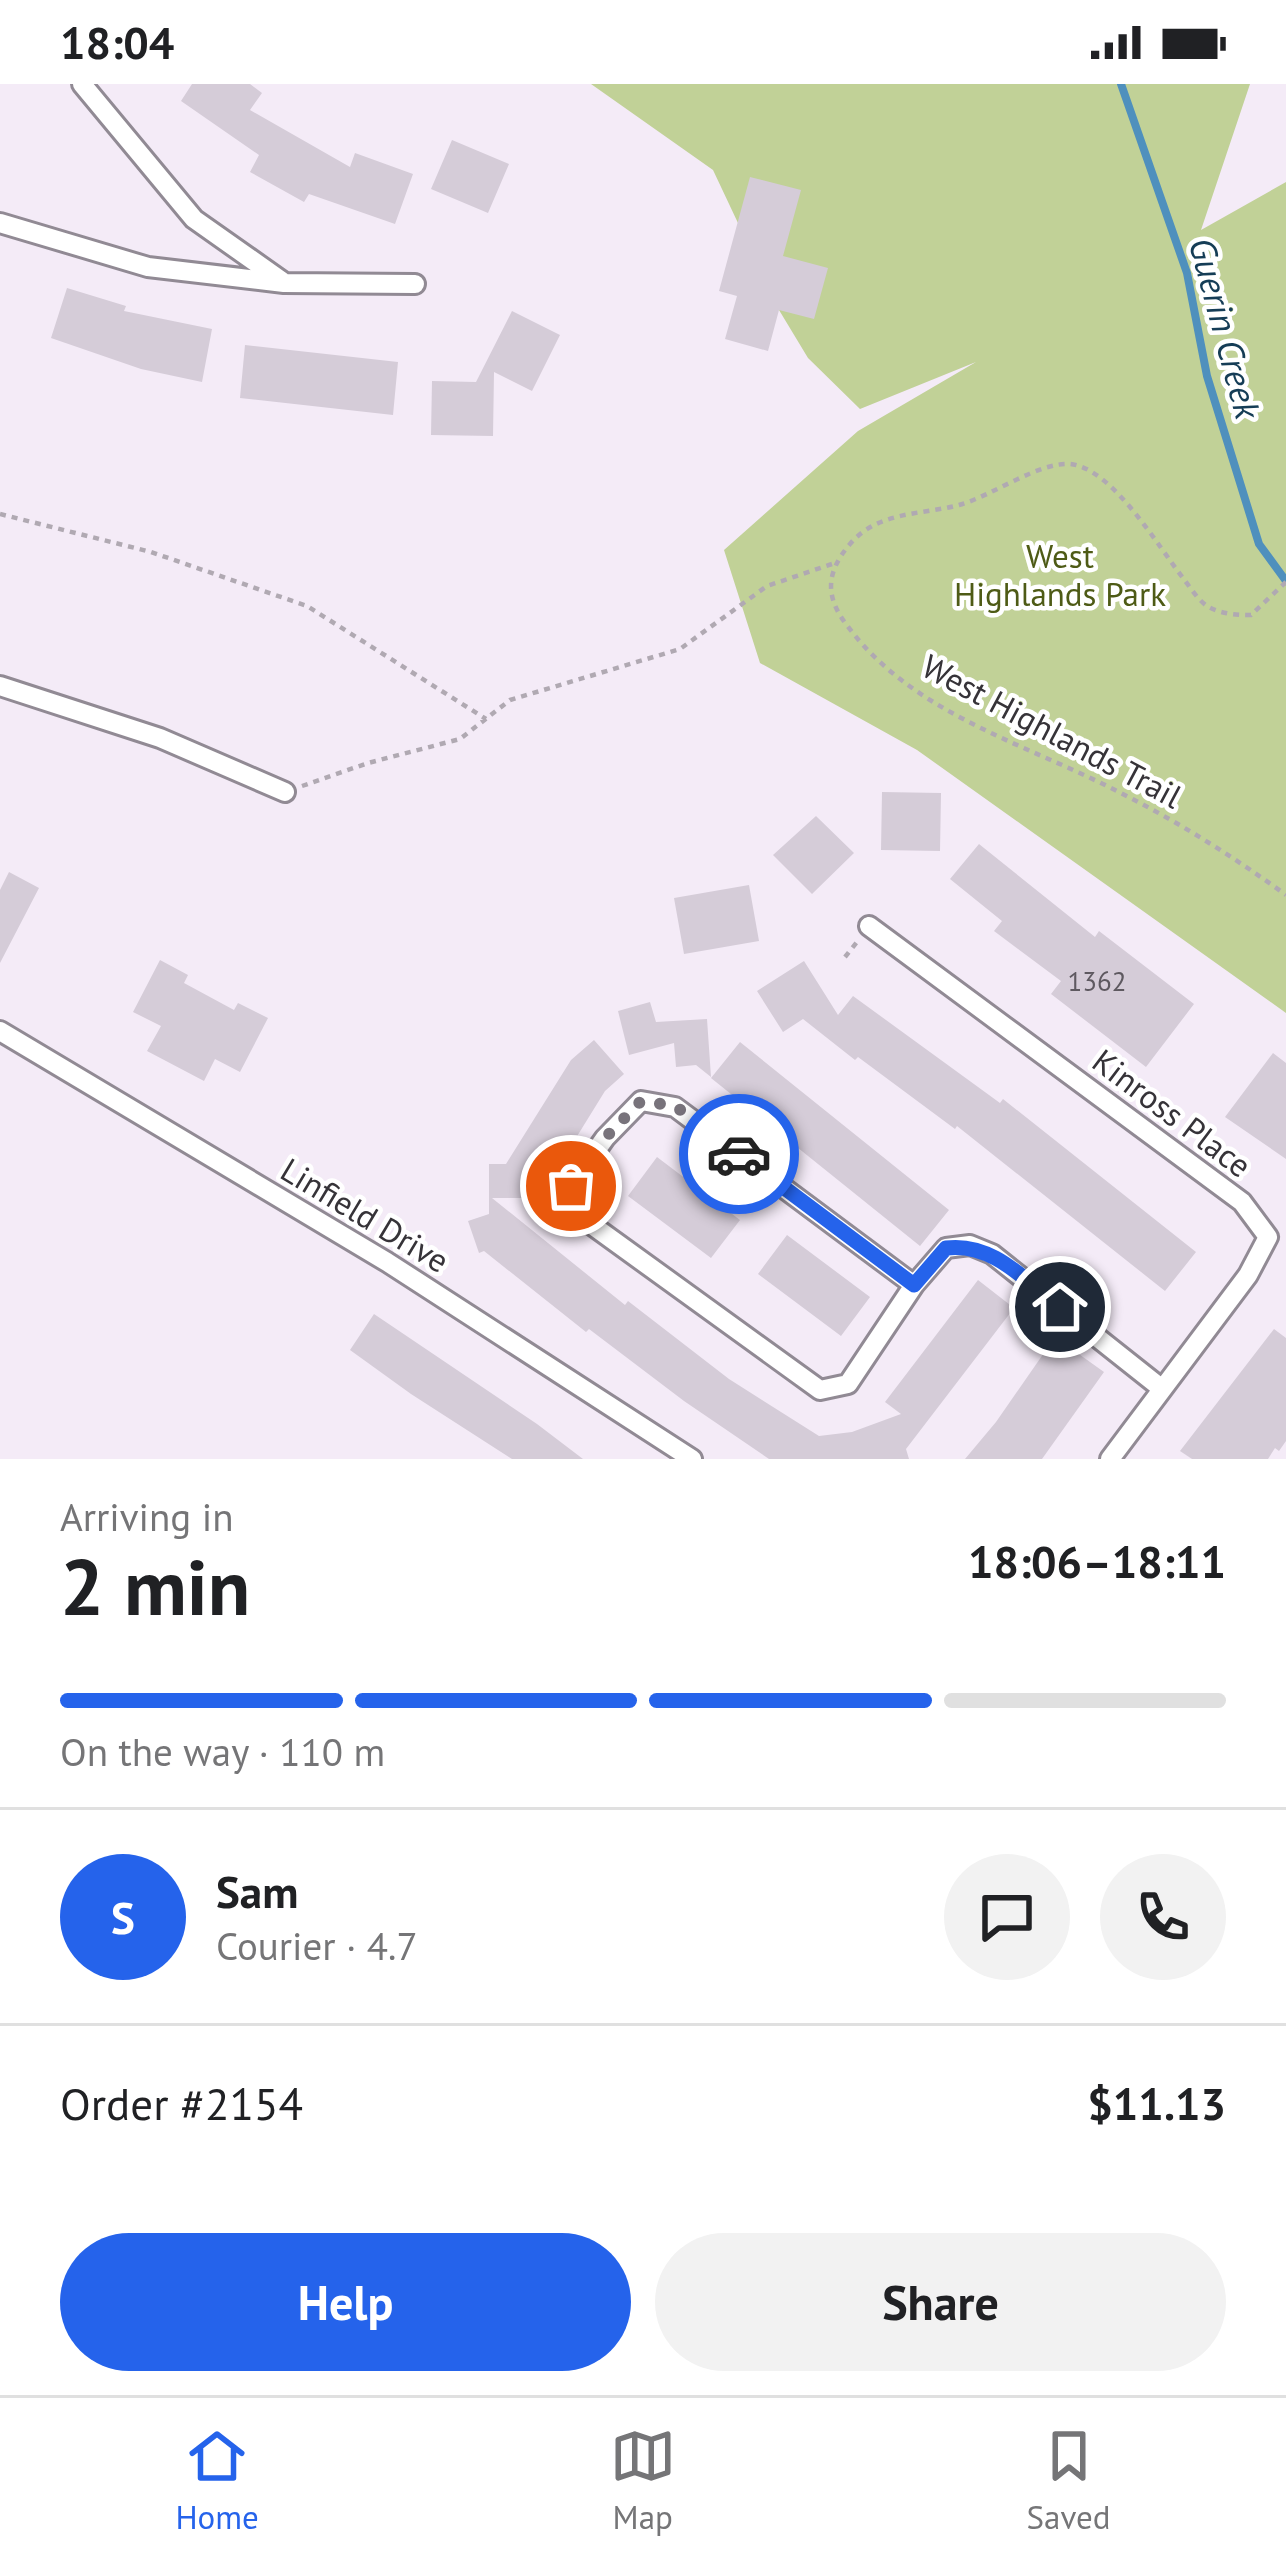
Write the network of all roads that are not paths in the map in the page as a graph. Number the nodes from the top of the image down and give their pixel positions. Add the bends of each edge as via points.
1 (82, 84) edge
2 (0, 223) edge
3 (284, 283) junction
4 (416, 284) dead end
5 (0, 686) edge
6 (285, 792) road end
7 (869, 926) dead end
8 (0, 1031) edge
9 (914, 1285) junction
10 (1161, 1388) junction
11 (692, 1459) edge
12 (1110, 1459) edge

1 - 3 street via 194,219
2 - 3 street via 148,266
3 - 4 street
5 - 6 street via 160,738
7 - 10 street, Kinross Place via 1242,1202 1268,1237
8 - 11 street, Linfield Drive via 387,1262
9 - 9 street via 675,1106 641,1101 571,1186 585,1220 820,1390 848,1384
9 - 10 street via 946,1248 970,1245 992,1254
10 - 12 street, Kinross Place

